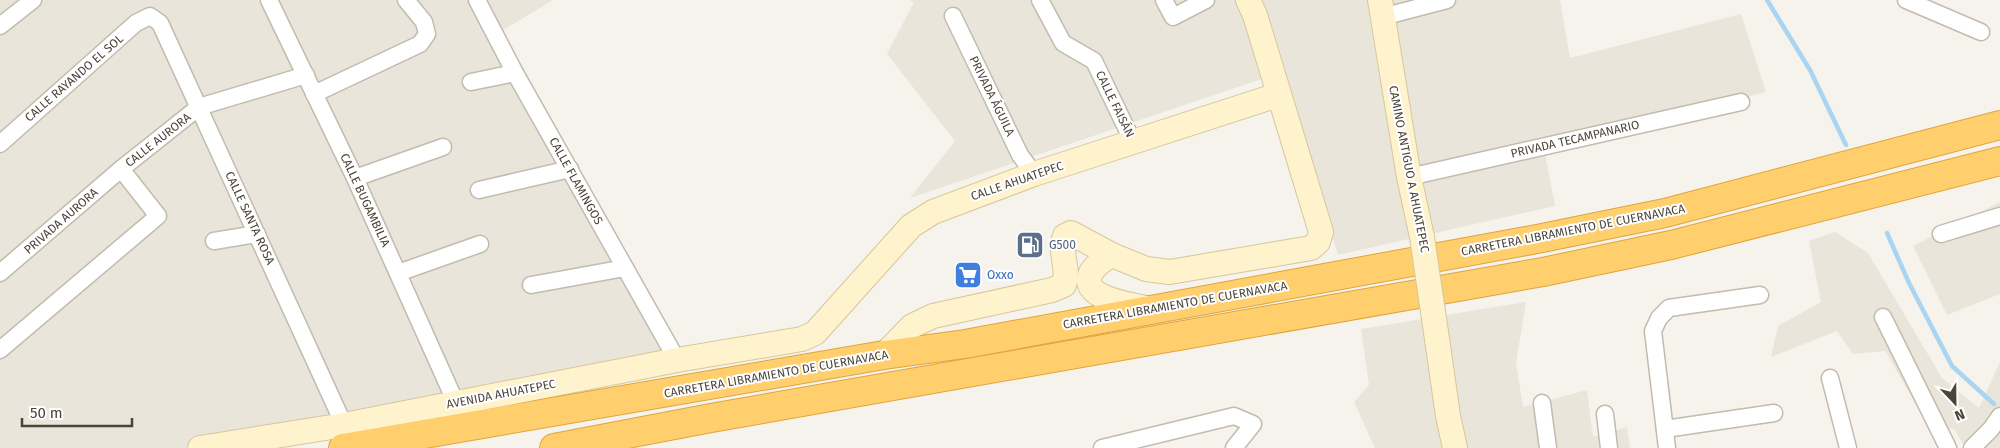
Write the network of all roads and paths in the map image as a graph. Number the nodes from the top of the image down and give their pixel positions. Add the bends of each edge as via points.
1 (33, 0) edge
2 (406, 0) edge
3 (477, 0) edge
4 (1040, 0) edge
5 (1164, 0) edge
6 (1206, 0) edge
7 (1248, 0) edge
8 (1447, 0) edge
9 (1906, 0) edge
10 (271, 1) edge
11 (1381, 8) edge
12 (150, 16) joint
13 (953, 16) dead end
14 (0, 26) edge
15 (1981, 32) dead end
16 (515, 73) junction
17 (306, 75) junction
18 (471, 82) dead end
19 (314, 94) junction
20 (1278, 95) junction
21 (1741, 102) dead end
22 (199, 107) junction
23 (2000, 125) edge
24 (1133, 142) junction
25 (0, 144) edge
26 (443, 147) dead end
27 (2000, 161) edge
28 (121, 169) junction
29 (570, 169) junction
30 (1034, 174) junction
31 (1408, 177) junction
32 (355, 178) junction
33 (479, 190) dead end
34 (2000, 216) edge
35 (257, 234) junction
36 (1941, 234) dead end
37 (214, 241) dead end
38 (480, 244) dead end
39 (1112, 255) junction
40 (625, 268) junction
41 (0, 272) edge
42 (398, 273) junction
43 (531, 285) dead end
44 (1760, 295) dead end
45 (1150, 309) junction
46 (1882, 317) dead end
47 (802, 339) joint
48 (0, 350) edge
49 (884, 355) junction
50 (677, 360) junction
51 (1830, 378) dead end
52 (456, 403) junction
53 (1542, 403) dead end
54 (1774, 413) dead end
55 (1605, 414) dead end
56 (2000, 416) edge
57 (1665, 429) junction
58 (343, 436) edge
59 (200, 448) edge
60 (554, 448) edge
61 (1102, 448) edge
62 (1234, 448) edge
63 (1455, 448) edge
64 (1548, 448) edge
65 (1609, 448) edge
66 (1667, 448) edge
67 (1848, 448) edge
68 (1948, 448) edge
69 (1972, 448) edge

1 - 14 street
2 - 19 street via 424,22 427,34 420,44
3 - 16 street, CALLE FLAMINGOS
4 - 24 street, CALLE FAISÁN via 1063,43 1094,61
5 - 6 street via 1173,17
7 - 20 street
8 - 11 street
9 - 15 street
10 - 17 street, CALLE BUGAMBILIA
11 - 31 street, CAMINO ANTIGUO A AHUATEPEC
12 - 22 street, CALLE SANTA ROSA via 160,23
12 - 25 street, CALLE RAYANDO EL SOL via 136,23
13 - 30 street, PRIVADA ÁGUILA via 1020,155
16 - 18 street
16 - 29 street, CALLE FLAMINGOS
17 - 19 street, CALLE BUGAMBILIA
17 - 22 street, CALLE AURORA
19 - 32 street, CALLE BUGAMBILIA
20 - 24 street, CALLE AHUATEPEC
20 - 39 street via 1321,232 1318,242 1311,248 1170,272 1146,269
21 - 31 street, PRIVADA TECAMPANARIO
22 - 28 street, CALLE AURORA
22 - 35 street, CALLE SANTA ROSA
23 - 45 highway, CARRETERA LIBRAMIENTO DE CUERNAVACA via 1665,213
24 - 30 street, CALLE AHUATEPEC
26 - 32 street
27 - 60 highway via 1671,245 1544,272
28 - 41 street, PRIVADA AURORA
28 - 48 street, CALLE AURORA via 158,216
29 - 33 street
29 - 40 street, CALLE FLAMINGOS
30 - 47 street, CALLE AHUATEPEC via 933,212 911,226 816,333
31 - 63 street, CAMINO ANTIGUO A AHUATEPEC, bridge via 1422,237
32 - 42 street, CALLE BUGAMBILIA
34 - 36 street
35 - 37 street
35 - 58 street, CALLE SANTA ROSA
38 - 42 street
39 - 45 street via 1102,260 1089,275 1094,290 1102,296
39 - 49 street via 1071,233 1062,243 1067,276 1064,285 933,316 912,326
40 - 43 street
40 - 50 street, CALLE FLAMINGOS
42 - 52 street, CALLE BUGAMBILIA
44 - 57 street via 1669,308 1659,318 1653,331
45 - 49 highway, CARRETERA LIBRAMIENTO DE CUERNAVACA via 965,344
46 - 68 street
47 - 50 street, AVENIDA AHUATEPEC
49 - 58 highway, CARRETERA LIBRAMIENTO DE CUERNAVACA
50 - 52 street, AVENIDA AHUATEPEC
51 - 67 street
52 - 58 street, AVENIDA AHUATEPEC
53 - 64 street
54 - 57 street
55 - 65 street
56 - 69 street
57 - 66 street
58 - 59 street, AVENIDA AHUATEPEC
61 - 62 street via 1234,416 1253,424

